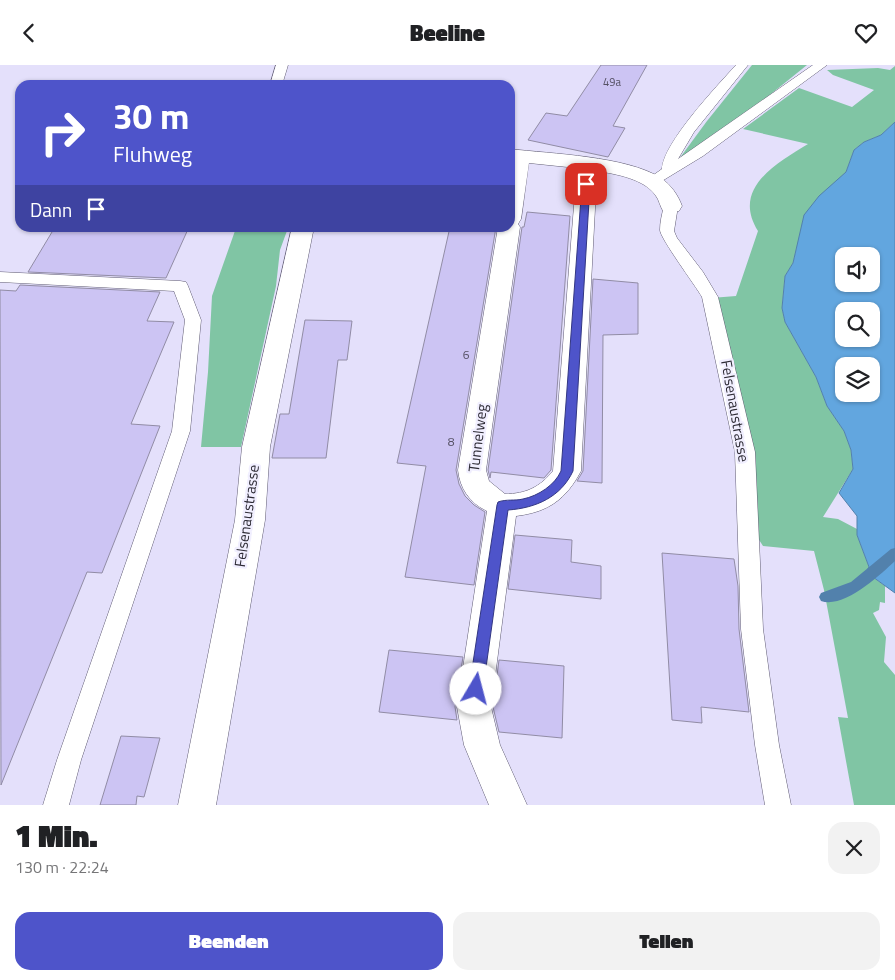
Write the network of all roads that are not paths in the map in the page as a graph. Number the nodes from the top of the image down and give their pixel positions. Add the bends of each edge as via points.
1 (282, 65) edge
2 (742, 65) edge
3 (821, 65) edge
4 (276, 80) edge
5 (515, 156) edge
6 (587, 165) junction
7 (670, 171) junction
8 (652, 181) junction
9 (671, 206) joint
10 (302, 232) edge
11 (508, 232) edge
12 (0, 277) edge
13 (503, 505) junction
14 (56, 805) edge
15 (197, 805) edge
16 (508, 805) edge
17 (778, 805) edge

1 - 4 lane
2 - 7 lane via 670,157
3 - 7 lane
5 - 6 street, Felsenaustrasse
6 - 8 street, Felsenaustrasse
6 - 13 street via 567,471 562,481 545,496 524,504
7 - 8 lane
8 - 9 street, Felsenaustrasse via 663,190
9 - 17 lane, Felsenaustrasse via 667,231 712,304 743,443 752,629 766,745
10 - 15 street, Felsenaustrasse via 256,447 250,520
11 - 13 street, Tunnelweg via 472,469 472,480 482,495
12 - 14 lane via 180,285 194,320 176,447
13 - 16 street via 474,707 479,741

